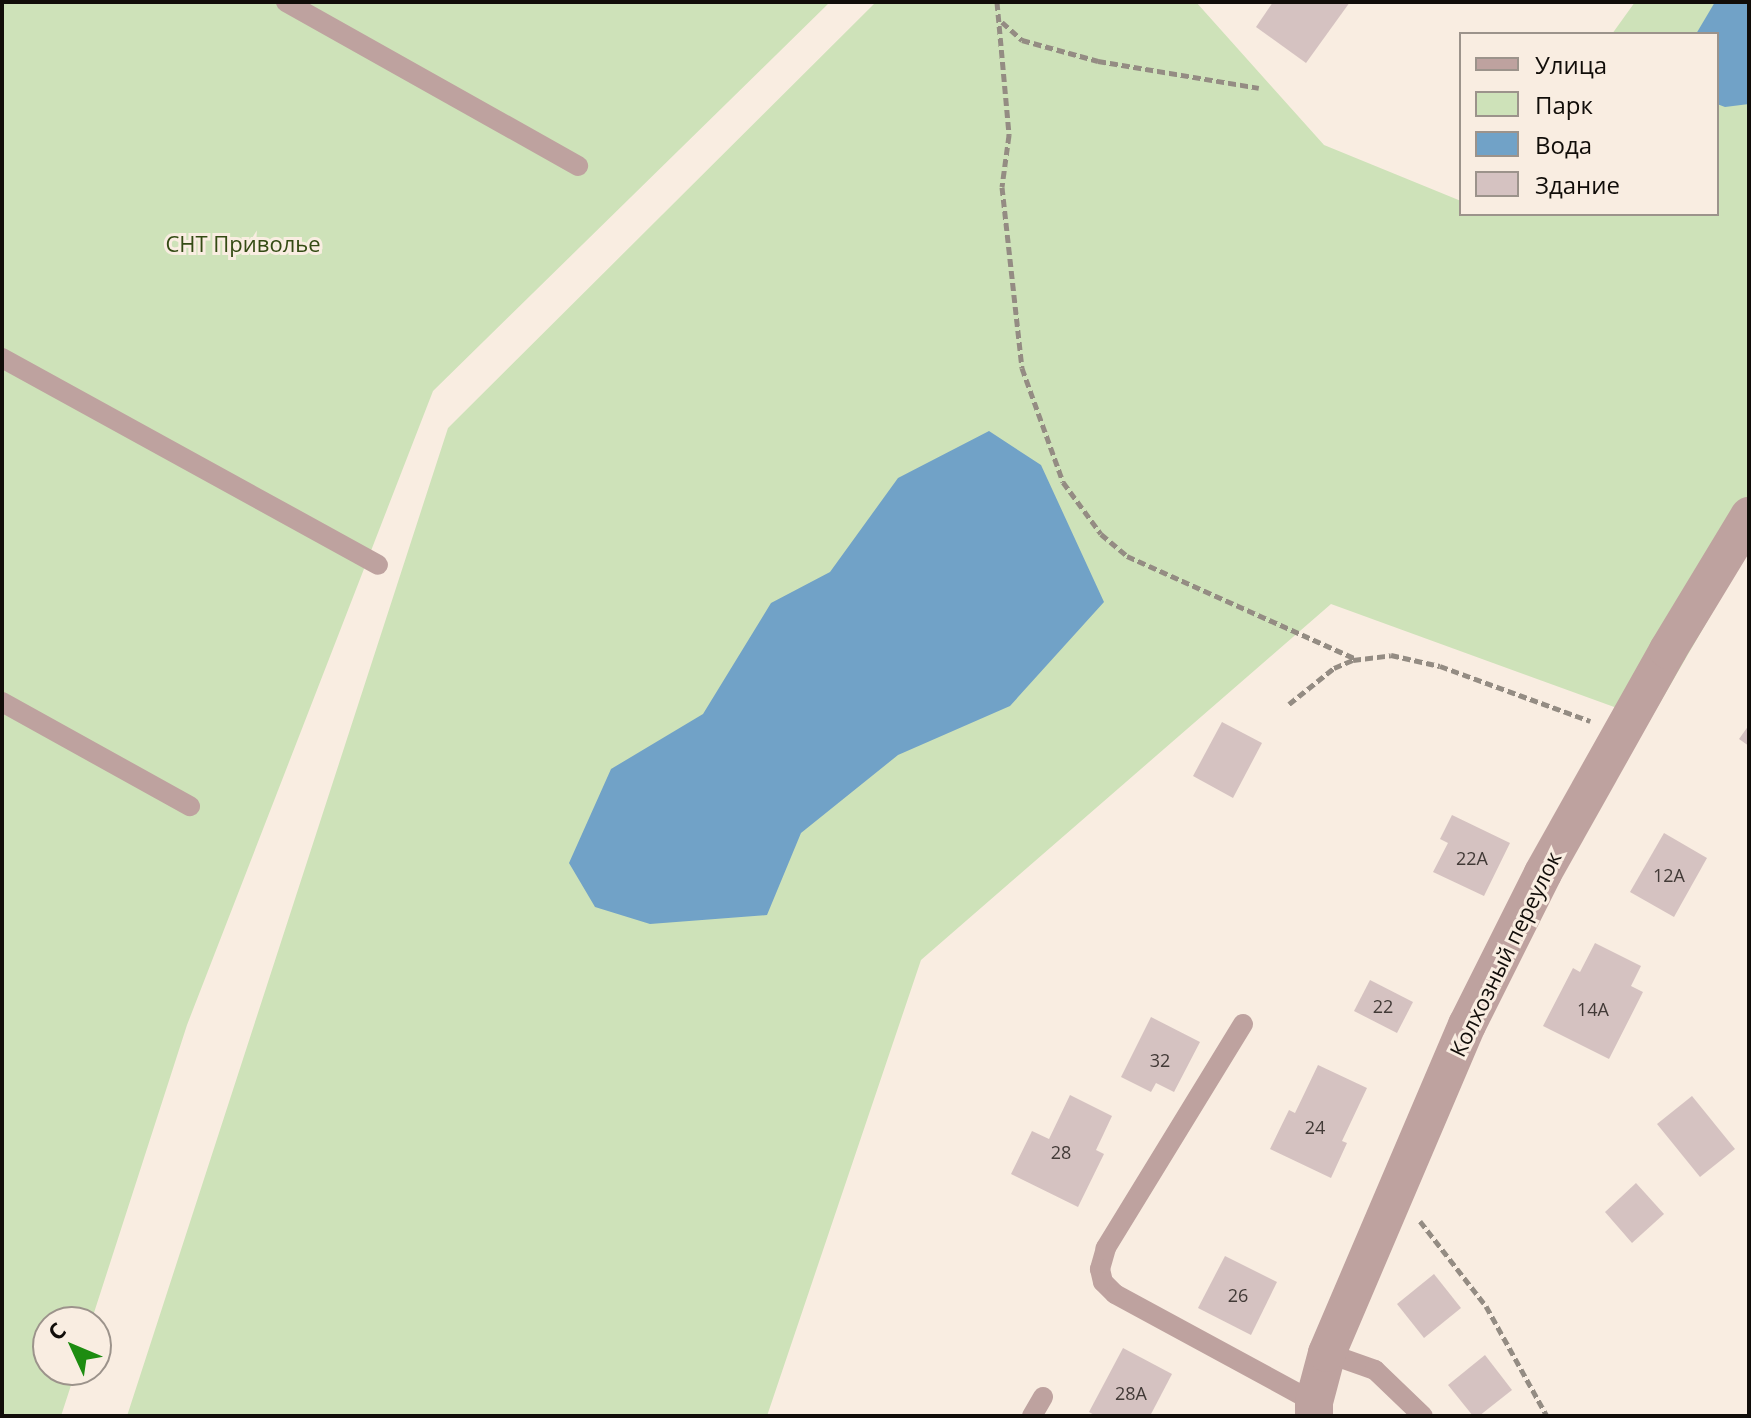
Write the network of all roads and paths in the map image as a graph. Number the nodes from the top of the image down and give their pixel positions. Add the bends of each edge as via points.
1 (286, 2) edge
2 (997, 2) edge
3 (1001, 21) junction
4 (1259, 88) dead end
5 (578, 166) dead end
6 (2, 358) edge
7 (1749, 516) edge
8 (378, 565) dead end
9 (1356, 659) junction
10 (2, 702) edge
11 (1289, 704) dead end
12 (1622, 732) junction
13 (190, 806) dead end
14 (1243, 1024) dead end
15 (1396, 1193) junction
16 (1327, 1353) junction
17 (1043, 1397) dead end
18 (1314, 1409) edge
19 (1032, 1416) edge
20 (1423, 1416) edge
21 (1547, 1416) edge

1 - 5 lane
2 - 3 path
3 - 4 path via 1022,40 1098,61
3 - 9 path via 1009,135 1002,187 1010,279 1022,368 1063,482 1101,534 1127,556
6 - 8 lane
7 - 12 street, Колхозный переулок
9 - 11 path via 1334,668
9 - 12 path via 1391,655 1440,666
10 - 13 lane
12 - 15 street, Колхозный переулок via 1467,1025
14 - 18 lane via 1106,1248 1100,1269 1115,1294
15 - 16 street, Колхозный переулок
15 - 21 path via 1486,1306
16 - 18 street, Колхозный переулок
16 - 20 lane via 1375,1370
17 - 19 lane

